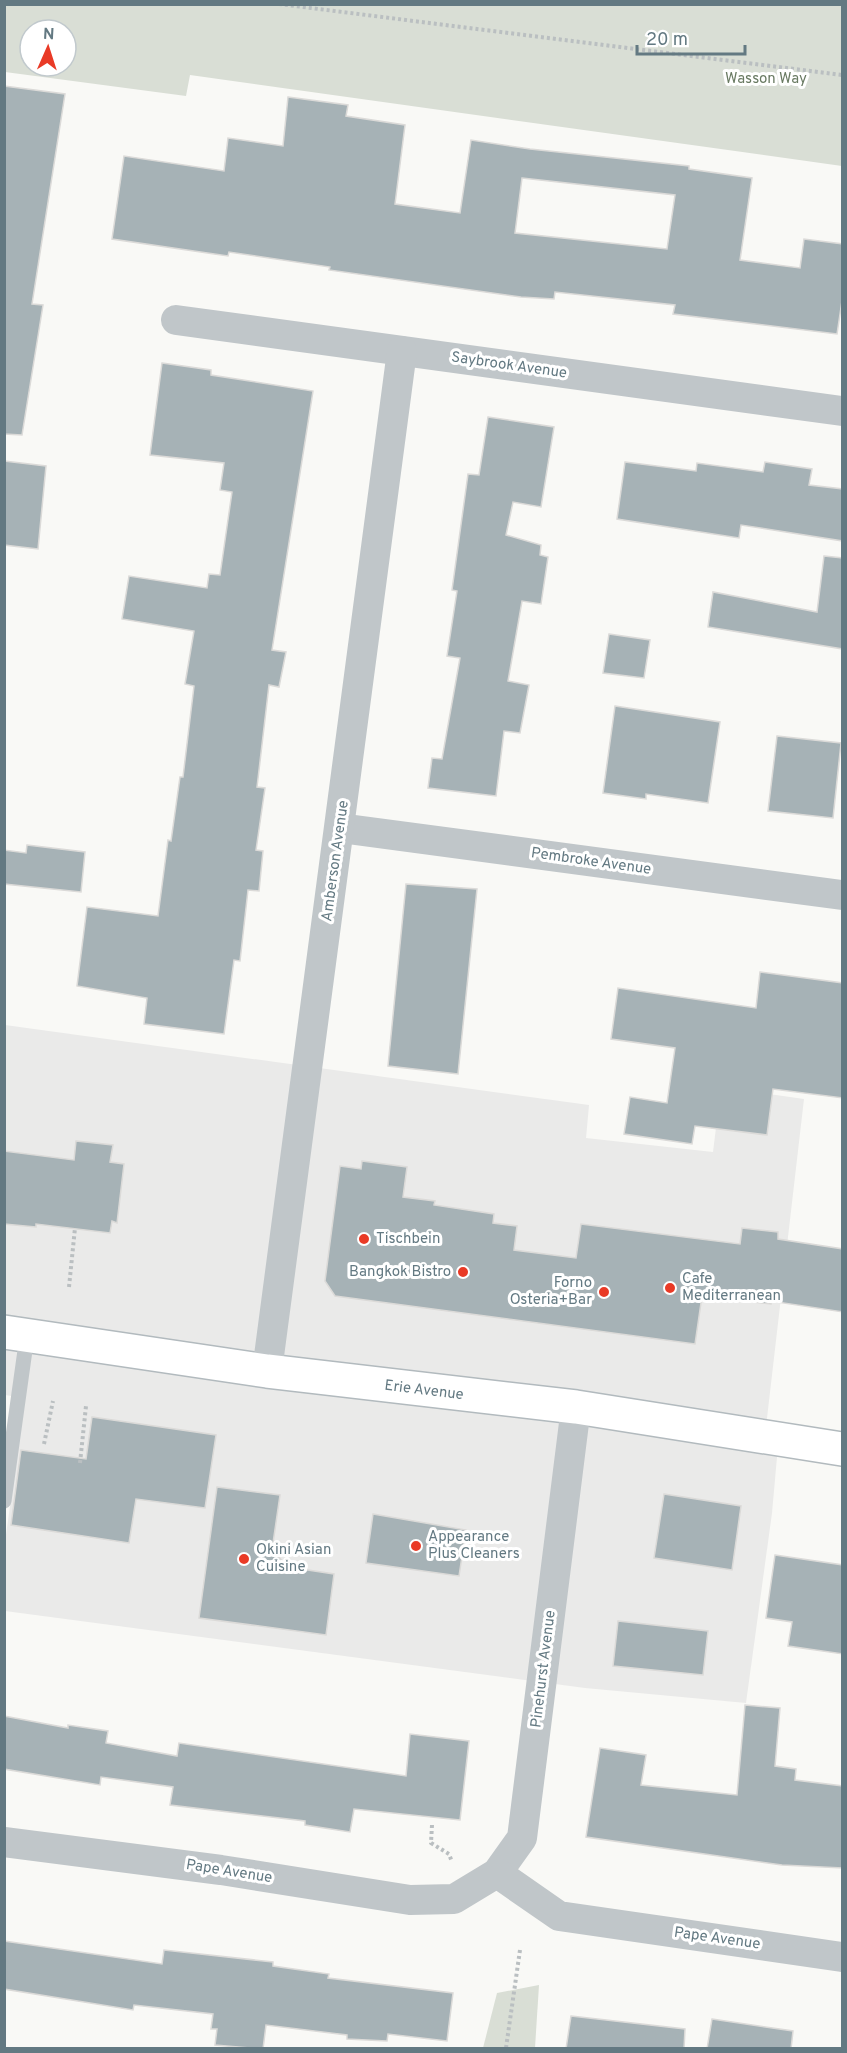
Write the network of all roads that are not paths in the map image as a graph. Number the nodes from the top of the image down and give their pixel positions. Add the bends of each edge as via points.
1 (176, 320) dead end
2 (402, 351) junction
3 (843, 411) edge
4 (340, 828) junction
5 (843, 895) edge
6 (16, 1334) edge
7 (267, 1371) junction
8 (576, 1407) junction
9 (843, 1449) edge
10 (4, 1501) edge
11 (4, 1842) edge
12 (497, 1873) junction
13 (455, 1884) joint
14 (843, 1957) edge

1 - 2 street, Saybrook Avenue
2 - 3 street, Saybrook Avenue
2 - 4 street, Amberson Avenue
4 - 5 street, Pembroke Avenue
4 - 7 street, Amberson Avenue
6 - 7 street, Erie Avenue
6 - 10 lane
7 - 8 street, Erie Avenue
8 - 9 street, Erie Avenue
8 - 12 street, Pinehurst Avenue via 522,1838
11 - 13 street, Pape Avenue via 222,1870 400,1899
12 - 13 street, Pinehurst Avenue
12 - 14 street, Pape Avenue via 559,1916

